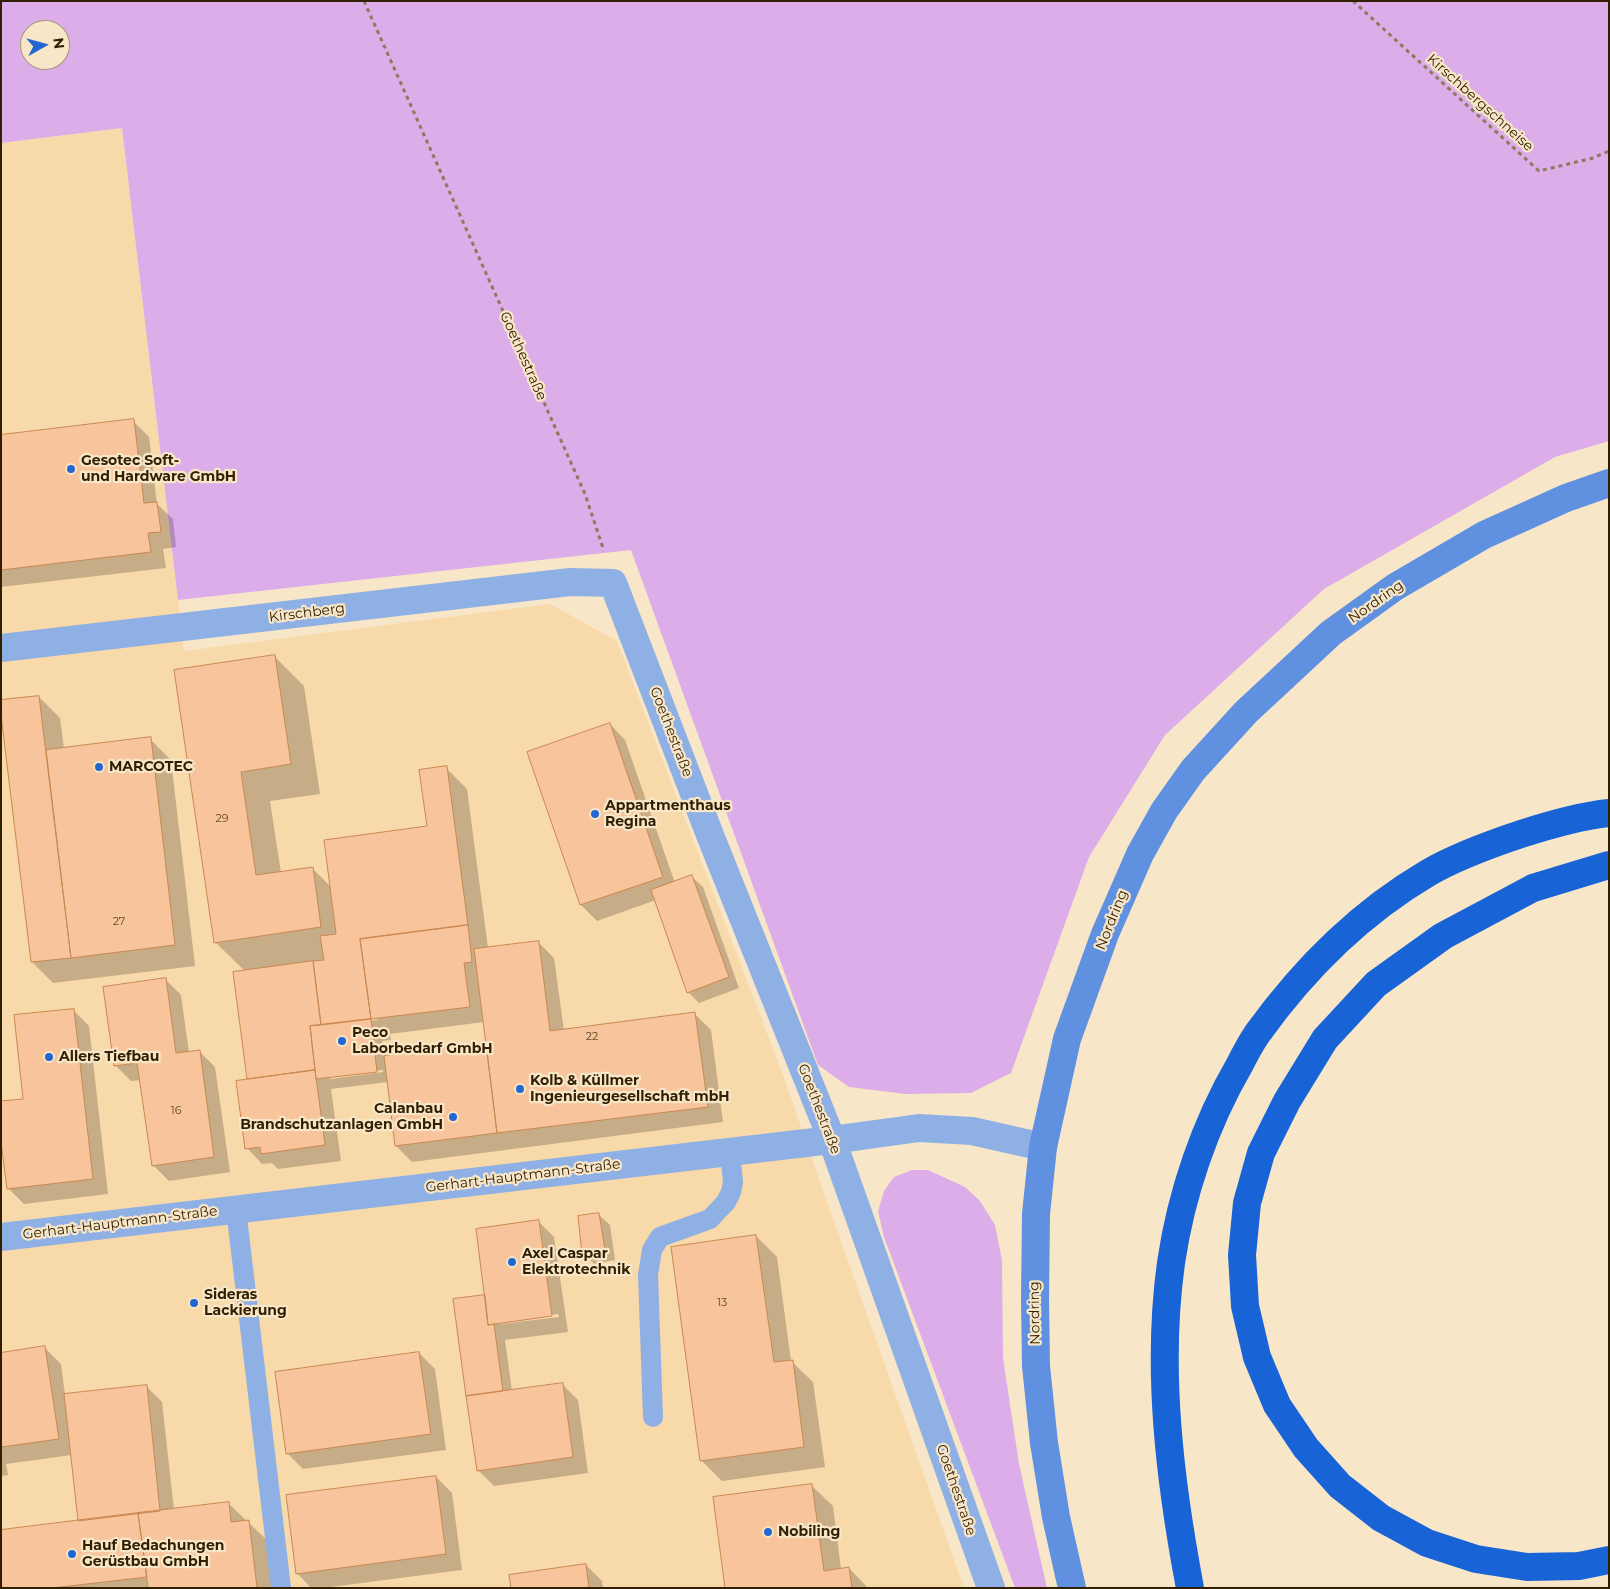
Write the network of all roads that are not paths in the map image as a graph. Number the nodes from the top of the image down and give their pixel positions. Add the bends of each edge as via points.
1 (1609, 483) edge
2 (613, 583) joint
3 (1, 648) edge
4 (1609, 813) edge
5 (1609, 865) edge
6 (832, 1140) junction
7 (1043, 1147) junction
8 (730, 1152) junction
9 (236, 1209) junction
10 (1, 1237) edge
11 (653, 1417) dead end
12 (1609, 1560) edge
13 (281, 1588) edge
14 (991, 1588) edge
15 (1072, 1588) edge
16 (1190, 1588) edge

1 - 7 main road, Nordring via 1566,498 1484,536 1395,587 1331,633 1246,712 1193,770 1164,810 1140,854 1105,934 1067,1040
2 - 3 street, Kirschberg via 570,582
2 - 6 street, Goethestraße
4 - 16 highway via 1550,825 1495,843 1430,872 1380,904 1335,943 1293,988 1256,1035 1226,1088 1201,1146 1182,1207 1171,1263 1166,1321 1170,1450
5 - 12 highway via 1533,888 1443,936 1376,984 1325,1039 1287,1101 1261,1153 1247,1203 1242,1254 1245,1306 1257,1357 1277,1405 1306,1448 1340,1486 1382,1518 1427,1543 1476,1559 1527,1567 1579,1566
6 - 7 street, Gerhart-Hauptmann-Straße via 920,1128 972,1131
6 - 8 street, Gerhart-Hauptmann-Straße
6 - 14 street, Goethestraße
7 - 15 main road, Nordring via 1036,1214 1036,1366 1044,1443
8 - 9 street, Gerhart-Hauptmann-Straße
8 - 11 lane via 733,1182 726,1202 710,1219 660,1238 652,1250 648,1275
9 - 10 street, Gerhart-Hauptmann-Straße
9 - 13 lane

